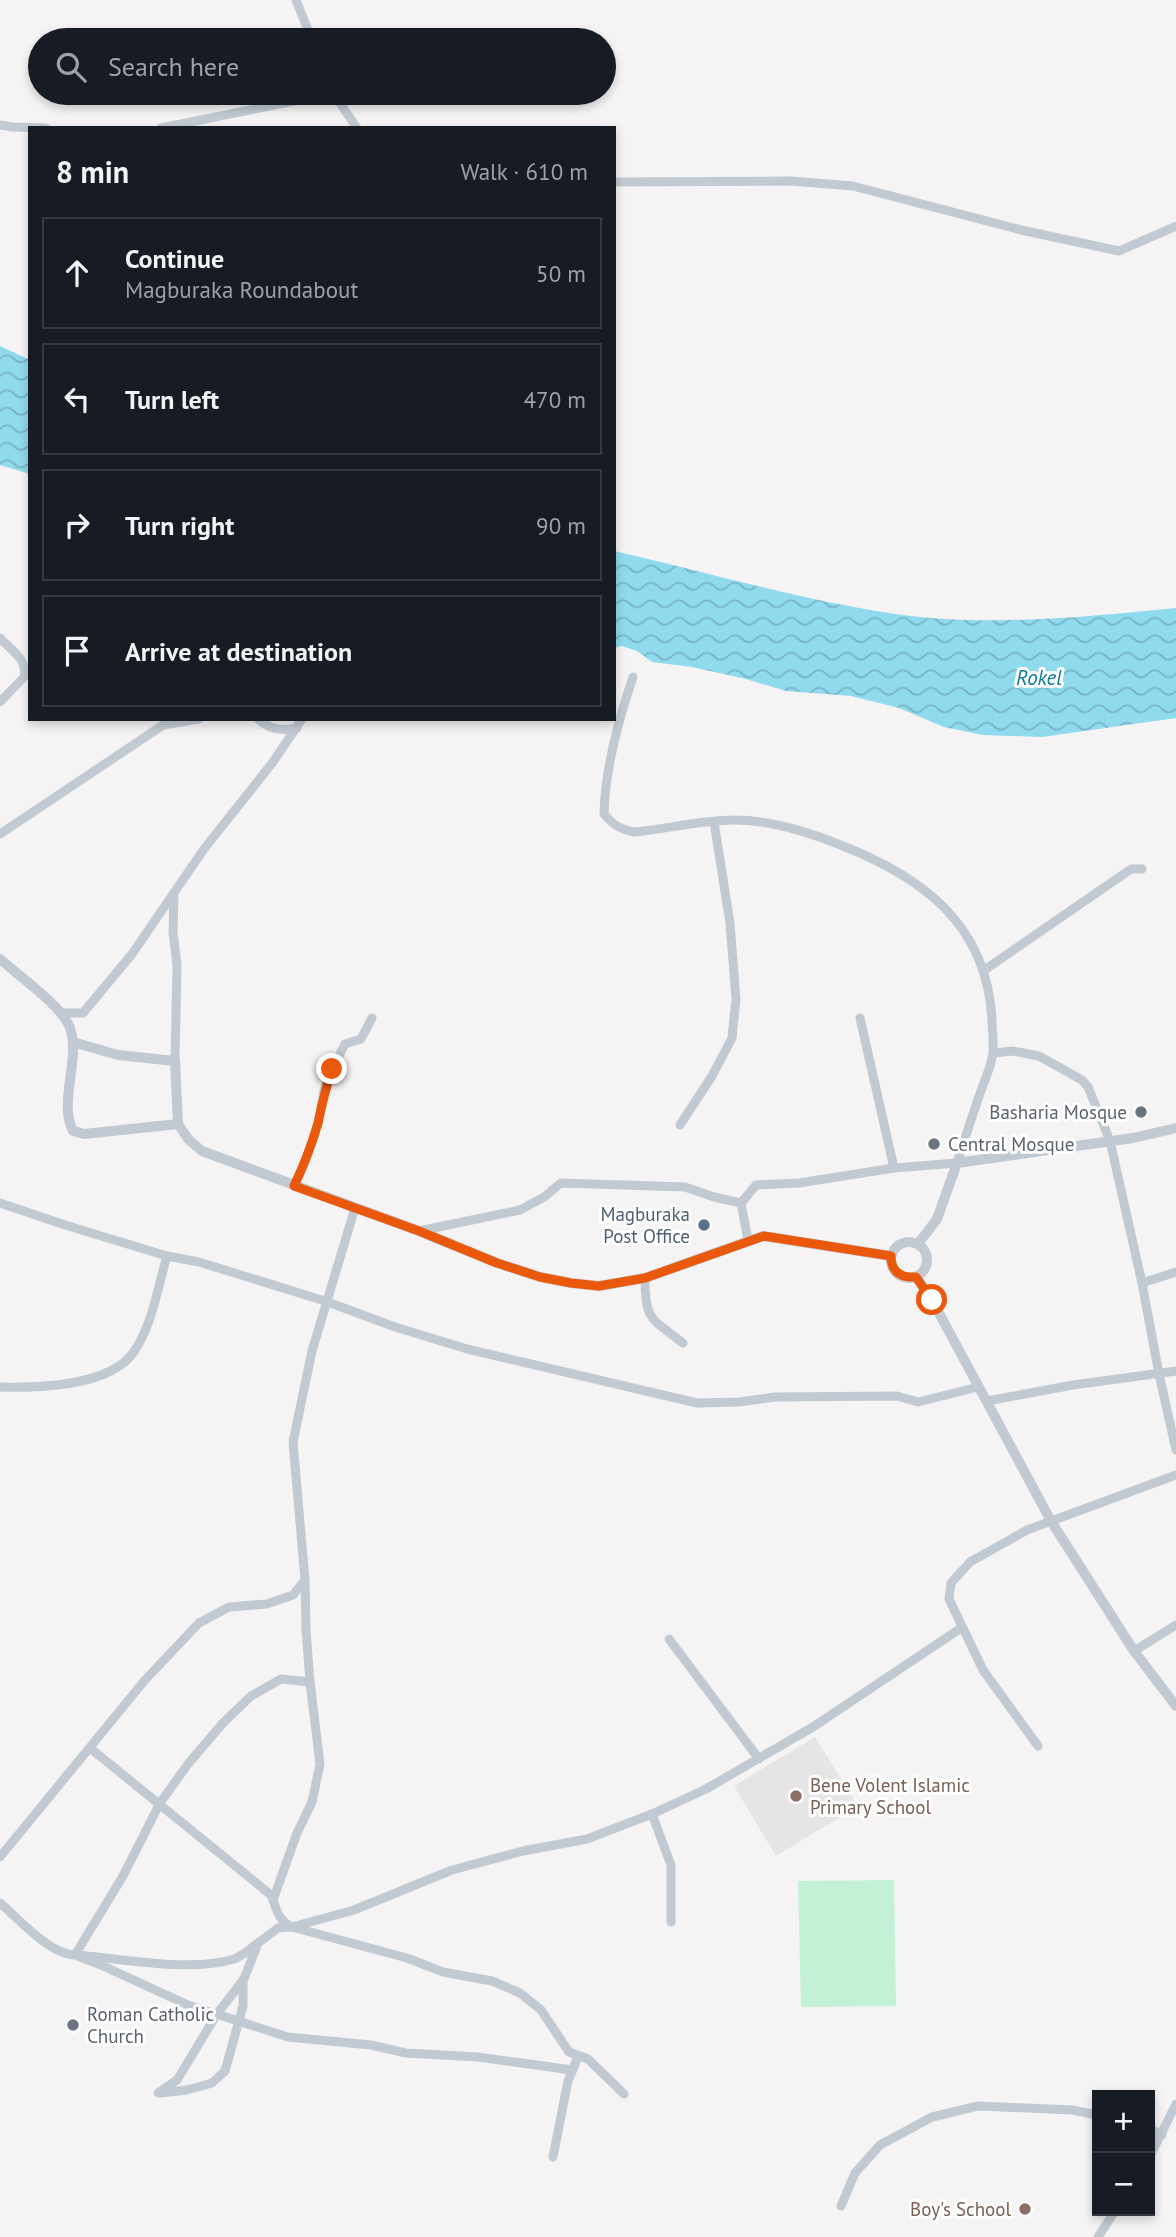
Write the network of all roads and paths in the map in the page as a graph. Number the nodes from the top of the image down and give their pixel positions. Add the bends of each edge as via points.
1 (296, 0) edge
2 (307, 28) edge
3 (274, 105) edge
4 (341, 105) edge
5 (0, 125) edge
6 (171, 126) edge
7 (356, 126) edge
8 (28, 128) edge
9 (616, 182) edge
10 (1176, 226) edge
11 (0, 638) edge
12 (632, 677) dead end
13 (0, 702) edge
14 (189, 721) edge
15 (260, 721) edge
16 (299, 724) edge
17 (714, 822) junction
18 (2, 830) edge
19 (1142, 869) dead end
20 (174, 893) junction
21 (1, 964) edge
22 (983, 971) junction
23 (62, 1013) junction
24 (372, 1018) dead end
25 (860, 1018) dead end
26 (73, 1042) junction
27 (993, 1053) junction
28 (176, 1062) junction
29 (178, 1124) junction
30 (680, 1125) dead end
31 (1176, 1128) edge
32 (1110, 1141) junction
33 (957, 1163) junction
34 (894, 1168) junction
35 (294, 1186) junction
36 (0, 1203) edge
37 (741, 1203) junction
38 (355, 1208) junction
39 (419, 1231) junction
40 (748, 1240) junction
41 (918, 1244) junction
42 (167, 1256) junction
43 (891, 1256) junction
44 (1176, 1272) edge
45 (916, 1277) junction
46 (645, 1278) junction
47 (1142, 1283) junction
48 (326, 1301) junction
49 (683, 1343) dead end
50 (1176, 1371) edge
51 (1159, 1374) junction
52 (0, 1387) edge
53 (978, 1387) junction
54 (987, 1401) junction
55 (1176, 1450) edge
56 (1176, 1475) edge
57 (1051, 1521) junction
58 (306, 1580) junction
59 (1176, 1625) edge
60 (961, 1628) junction
61 (669, 1639) dead end
62 (1134, 1651) junction
63 (310, 1682) junction
64 (1176, 1706) edge
65 (1038, 1746) dead end
66 (90, 1748) junction
67 (759, 1759) junction
68 (160, 1803) junction
69 (652, 1814) junction
70 (1, 1853) edge
71 (273, 1900) junction
72 (0, 1903) edge
73 (671, 1922) dead end
74 (292, 1927) junction
75 (258, 1943) junction
76 (75, 1955) junction
77 (244, 1979) junction
78 (217, 2014) junction
79 (239, 2021) junction
80 (579, 2057) junction
81 (624, 2094) dead end
82 (1176, 2104) edge
83 (1092, 2114) edge
84 (1155, 2132) edge
85 (1161, 2135) junction
86 (1151, 2153) edge
87 (552, 2157) dead end
88 (841, 2206) dead end
89 (1112, 2216) edge
90 (1098, 2237) edge

1 - 2 street
3 - 6 street
4 - 7 street
5 - 8 street
9 - 10 street via 790,181 853,187 1119,251
11 - 13 street via 26,672
12 - 17 street via 620,716 604,814 619,829 634,832
14 - 18 street via 163,726
15 - 16 street via 283,731
16 - 20 street
17 - 22 street via 787,827 823,838 914,880 965,933
17 - 30 street via 730,923 736,999 732,1038
19 - 22 street via 1131,869
20 - 23 street via 83,1013
20 - 28 street
21 - 23 street
22 - 27 street via 989,990
23 - 26 street
24 - 35 street via 361,1039 345,1044 332,1069 318,1124
25 - 34 street
26 - 28 street via 118,1055
26 - 29 street via 69,1116 73,1131 84,1134
27 - 32 street via 1039,1056 1082,1080
27 - 33 street
28 - 29 street
29 - 35 street via 202,1151
31 - 32 street
32 - 33 street
32 - 47 street
33 - 34 street
33 - 41 street via 937,1219
34 - 37 street via 756,1185
35 - 38 street
36 - 42 street
37 - 39 street via 685,1187 561,1183 520,1210
37 - 40 street
38 - 39 street
38 - 48 street
39 - 46 street via 540,1277 599,1286
40 - 43 street via 764,1236
40 - 46 street
41 - 43 street via 901,1244
41 - 45 street via 928,1259
42 - 48 street
42 - 52 street via 144,1334 120,1368 84,1380
43 - 45 street via 899,1275
44 - 47 street
45 - 53 street
46 - 49 street via 651,1318
47 - 51 street
48 - 53 street via 467,1349 697,1404 775,1397 897,1396 918,1402
48 - 58 street via 293,1442
50 - 51 street
51 - 54 street
51 - 55 street
53 - 54 street
54 - 57 street
56 - 57 street
57 - 60 street via 970,1562 951,1583 949,1599
57 - 62 street
58 - 63 street
58 - 66 street via 293,1595 267,1604 229,1607 198,1623
59 - 62 street
60 - 65 street via 983,1670
60 - 67 street
61 - 67 street
62 - 64 street
63 - 68 street via 281,1679 251,1696 188,1764
63 - 71 street via 320,1764 312,1802
66 - 68 street
66 - 70 street
67 - 69 street
68 - 71 street
68 - 76 street
69 - 73 street via 671,1865
69 - 74 street via 587,1839 452,1870 354,1910
71 - 74 street via 278,1916
72 - 76 street via 48,1944
74 - 75 street via 278,1928
74 - 80 street via 443,1972 492,1981 520,1993 541,2010 569,2052
75 - 76 street via 236,1958 201,1964
75 - 77 street
76 - 78 street
77 - 78 street
77 - 79 street
78 - 79 street
78 - 79 street via 177,2080 158,2093 187,2090 219,2078
79 - 80 street via 288,2036 406,2053 572,2070
80 - 81 street via 588,2059
80 - 87 street via 568,2081
82 - 85 street
83 - 88 street via 978,2106 932,2117 880,2145 855,2174
84 - 85 street
85 - 86 street
89 - 90 street

